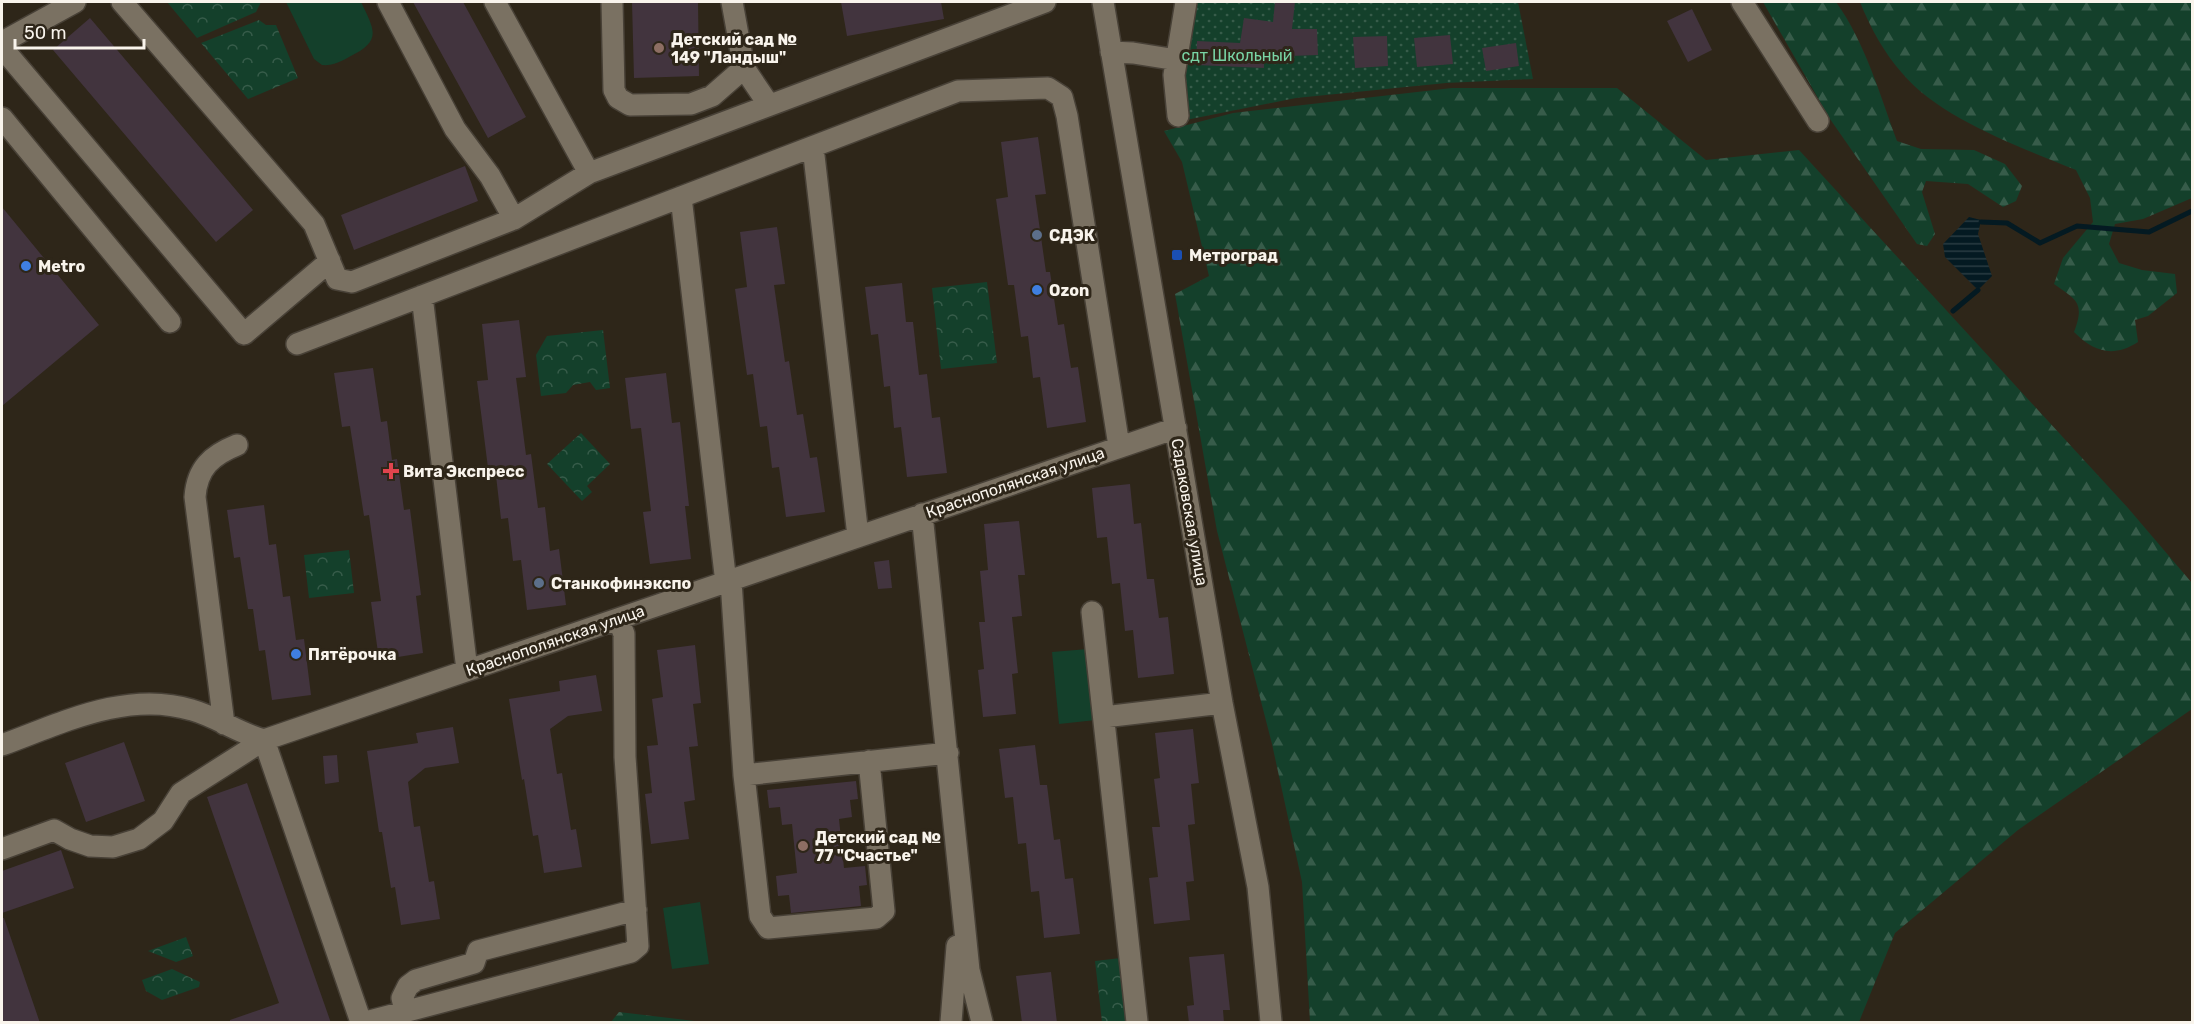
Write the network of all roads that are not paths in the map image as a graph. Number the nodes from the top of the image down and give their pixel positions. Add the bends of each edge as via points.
1 (75, 2) edge
2 (122, 2) edge
3 (388, 2) edge
4 (495, 2) edge
5 (612, 2) edge
6 (732, 2) edge
7 (1045, 2) edge
8 (1102, 2) edge
9 (1186, 2) edge
10 (1742, 2) edge
11 (3, 44) edge
12 (1111, 52) junction
13 (1177, 60) junction
14 (744, 68) junction
15 (769, 105) junction
16 (1178, 116) dead end
17 (2, 118) edge
18 (1818, 121) dead end
19 (813, 147) junction
20 (590, 173) junction
21 (681, 197) junction
22 (514, 219) junction
23 (330, 261) junction
24 (422, 296) junction
25 (170, 322) dead end
26 (297, 344) dead end
27 (1176, 428) junction
28 (237, 445) dead end
29 (1119, 446) junction
30 (922, 514) junction
31 (858, 536) junction
32 (729, 582) junction
33 (1092, 612) dead end
34 (618, 619) junction
35 (467, 670) junction
36 (1222, 703) junction
37 (1104, 717) junction
38 (224, 724) junction
39 (264, 740) junction
40 (2, 745) edge
41 (948, 753) junction
42 (869, 761) junction
43 (744, 775) junction
44 (2, 849) edge
45 (962, 886) junction
46 (636, 910) junction
47 (405, 1011) junction
48 (361, 1023) edge
49 (366, 1023) edge
50 (951, 1023) edge
51 (982, 1023) edge
52 (1137, 1023) edge
53 (1271, 1023) edge

1 - 11 street
2 - 23 street via 314,224
3 - 22 street via 455,129 490,176
4 - 20 street
5 - 14 street via 614,90 624,103 700,101 712,96
6 - 14 street
7 - 15 street
8 - 12 street, Садаковская улица
9 - 13 street
10 - 18 street
11 - 23 street via 7,56 244,334
12 - 13 street
12 - 27 street, Садаковская улица
13 - 16 street via 1174,75
14 - 15 street
15 - 20 street
17 - 25 street
19 - 21 street
19 - 29 street via 958,91 1048,88 1057,92 1067,116
19 - 31 street
20 - 22 street
21 - 24 street
21 - 32 street
22 - 23 street via 352,282 338,279
24 - 26 street
24 - 35 street
27 - 29 street, Краснополянская улица
27 - 36 street, Садаковская улица
28 - 38 street via 216,454 201,470 195,497
29 - 30 street, Краснополянская улица
30 - 31 street, Краснополянская улица
30 - 41 street
31 - 32 street, Краснополянская улица
32 - 34 street, Краснополянская улица
32 - 43 street
33 - 37 street
34 - 35 street, Краснополянская улица
34 - 46 street via 624,634 626,757
35 - 39 street, Краснополянская улица
36 - 37 street
36 - 53 street, Садаковская улица via 1258,886
37 - 52 street
38 - 39 street
38 - 40 street via 186,708 145,703 105,708
39 - 44 street, Краснополянская улица via 181,793 163,821 139,839 113,847 90,846 54,830
39 - 48 street
41 - 42 street
41 - 45 street
42 - 43 street
42 - 43 street via 884,911 876,918 776,928 763,923
45 - 50 street
45 - 51 street via 971,980
46 - 47 street via 478,951 474,963 416,980 408,986 402,998
46 - 47 street via 638,946 631,952
47 - 49 street

